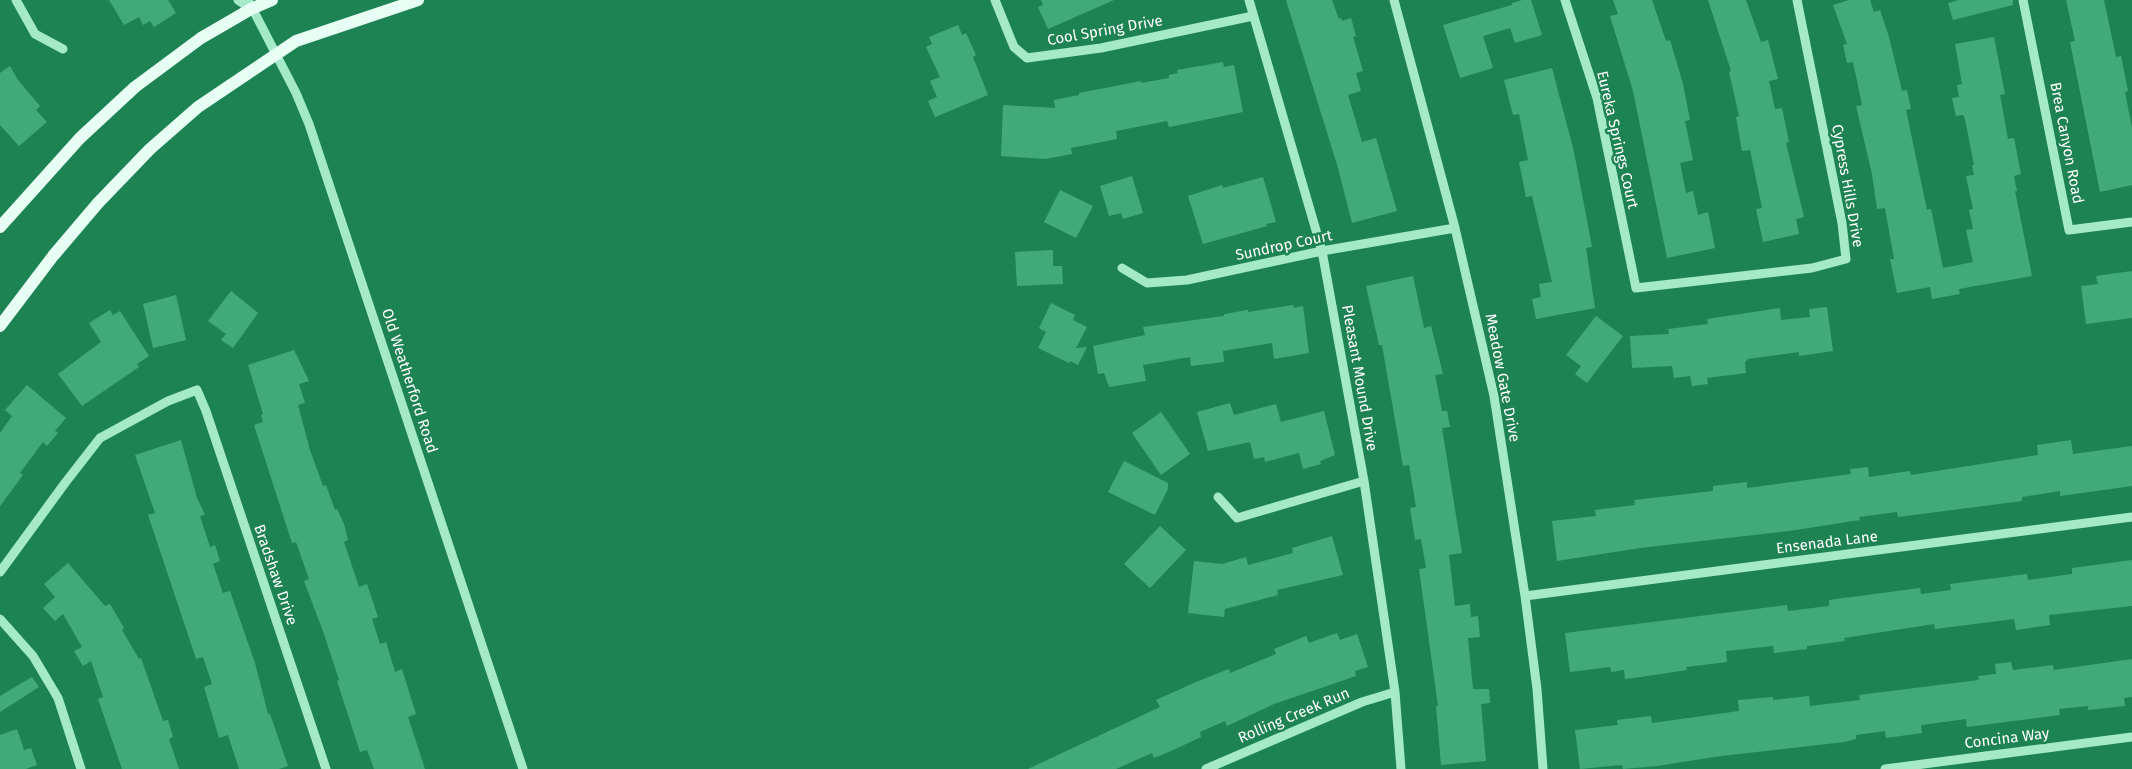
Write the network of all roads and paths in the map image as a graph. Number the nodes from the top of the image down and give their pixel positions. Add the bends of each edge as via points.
1 (16, 0) edge
2 (238, 0) edge
3 (272, 0) edge
4 (418, 0) edge
5 (995, 0) edge
6 (1248, 0) edge
7 (1394, 0) edge
8 (1565, 0) edge
9 (1798, 0) edge
10 (2023, 0) edge
11 (249, 5) edge
12 (1253, 16) junction
13 (63, 49) dead end
14 (274, 54) junction
15 (2132, 222) edge
16 (0, 227) edge
17 (1455, 228) junction
18 (1322, 251) junction
19 (1122, 268) dead end
20 (1636, 288) joint
21 (0, 326) edge
22 (1364, 481) junction
23 (1218, 497) dead end
24 (2132, 517) edge
25 (0, 572) edge
26 (1525, 596) junction
27 (0, 619) edge
28 (1394, 692) junction
29 (2132, 737) edge
30 (82, 769) edge
31 (326, 769) edge
32 (522, 769) edge
33 (1206, 769) edge
34 (1401, 769) edge
35 (1543, 769) edge
36 (1885, 769) edge

1 - 13 street via 35,34
2 - 11 street
3 - 11 main road
4 - 14 main road via 296,41
5 - 12 street, Cool Spring Drive via 1014,48 1027,58 1101,48
6 - 12 street, Pleasant Mound Drive
7 - 17 street, Meadow Gate Drive
8 - 20 street, Eureka Springs Court via 1597,98
9 - 20 street, Cypress Hills Drive via 1846,258 1812,268
10 - 15 street, Brea Canyon Road via 2069,230
11 - 14 street, Old Weatherford Road
11 - 16 main road via 135,87 69,149
12 - 18 street, Pleasant Mound Drive
14 - 21 main road via 198,107 150,149 74,231
14 - 32 street, Old Weatherford Road via 309,124
17 - 18 street, Sundrop Court
17 - 26 street, Meadow Gate Drive via 1494,396
18 - 19 street, Sundrop Court via 1187,280 1147,283
18 - 22 street, Pleasant Mound Drive
22 - 23 street via 1237,518
22 - 28 street, Pleasant Mound Drive
24 - 26 street, Ensenada Lane
25 - 31 street, Bradshaw Drive via 100,438 168,401 197,390
26 - 35 street, Meadow Gate Drive
27 - 30 street via 33,656 58,698
28 - 33 street, Rolling Creek Run via 1362,702
28 - 34 street, Pleasant Mound Drive
29 - 36 street, Concina Way

